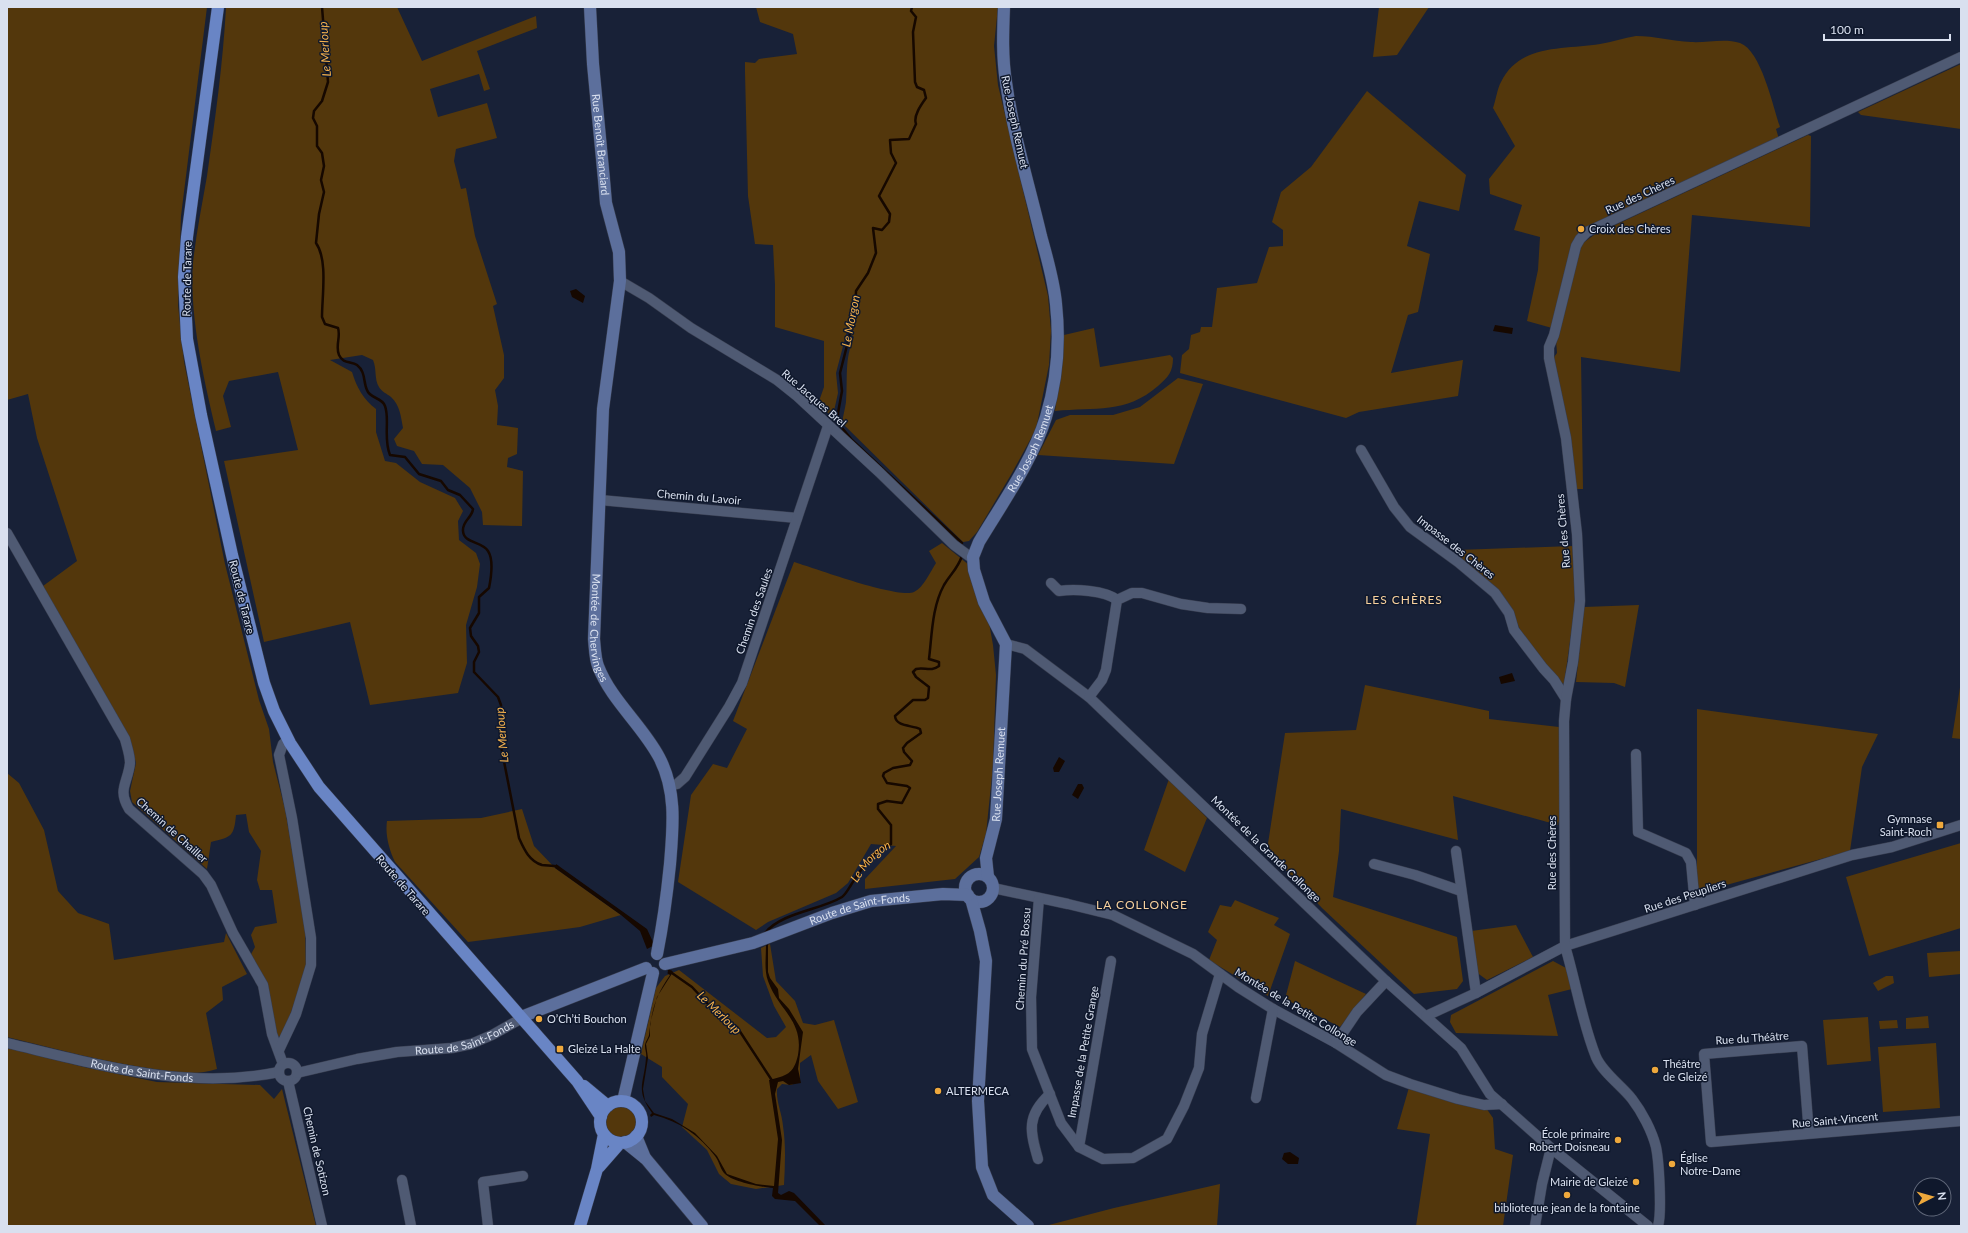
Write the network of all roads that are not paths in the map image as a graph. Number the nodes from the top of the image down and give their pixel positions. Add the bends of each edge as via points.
1 (218, 7) edge
2 (590, 7) edge
3 (1004, 7) edge
4 (1961, 57) edge
5 (620, 281) junction
6 (828, 426) junction
7 (1361, 450) dead end
8 (600, 500) junction
9 (797, 518) junction
10 (7, 533) edge
11 (974, 557) junction
12 (1051, 583) dead end
13 (1117, 600) junction
14 (1241, 609) dead end
15 (1006, 644) junction
16 (1089, 697) junction
17 (1566, 699) junction
18 (289, 740) junction
19 (1636, 754) dead end
20 (670, 786) junction
21 (1961, 825) edge
22 (1456, 851) dead end
23 (986, 858) junction
24 (1374, 864) dead end
25 (972, 876) junction
26 (989, 888) junction
27 (1462, 891) junction
28 (943, 894) junction
29 (969, 897) junction
30 (1039, 898) junction
31 (1694, 905) junction
32 (980, 931) junction
33 (1565, 946) junction
34 (661, 959) junction
35 (1111, 960) dead end
36 (649, 971) junction
37 (1220, 974) junction
38 (1386, 980) junction
39 (1476, 993) junction
40 (1273, 1009) junction
41 (1426, 1016) junction
42 (521, 1017) junction
43 (7, 1043) edge
44 (1336, 1043) junction
45 (279, 1050) junction
46 (281, 1068) junction
47 (297, 1073) junction
48 (288, 1081) junction
49 (577, 1081) junction
50 (1050, 1094) junction
51 (1256, 1098) dead end
52 (624, 1101) junction
53 (1502, 1104) junction
54 (608, 1106) junction
55 (601, 1117) junction
56 (1961, 1121) edge
57 (604, 1134) junction
58 (1809, 1134) junction
59 (636, 1136) junction
60 (1711, 1142) joint
61 (623, 1143) junction
62 (1079, 1147) junction
63 (1551, 1148) junction
64 (646, 1159) junction
65 (1038, 1159) dead end
66 (597, 1169) junction
67 (523, 1176) dead end
68 (402, 1180) dead end
69 (322, 1226) edge
70 (411, 1226) edge
71 (488, 1226) edge
72 (580, 1226) edge
73 (702, 1226) edge
74 (1028, 1226) edge
75 (1535, 1226) edge
76 (1648, 1226) edge
77 (1658, 1226) edge

1 - 18 main road, Route de Tarare via 184,277 187,339 232,555 264,683 274,711
2 - 5 street, Rue Benoît Branciard via 606,203 619,252
3 - 11 street, Rue Joseph Remuet via 1003,53 1006,82 1053,281 1058,328 1057,362 1046,417 1036,446 979,542
4 - 17 street, Rue des Chères via 1587,232 1580,239 1549,347 1551,370 1566,438 1577,534 1580,601
5 - 6 street, Rue Jacques Brel via 777,380
5 - 8 street, Montée de Chervinges via 603,409
6 - 9 street, Chemin des Saules
6 - 11 street, Rue Jacques Brel via 954,545
7 - 17 street, Impasse des Chères via 1394,508 1410,527 1495,593 1509,613 1514,630
8 - 9 street, Chemin du Lavoir
8 - 20 street, Montée de Chervinges via 594,624 597,660 601,674 659,757
9 - 20 street, Chemin des Saules via 742,683 685,777
10 - 45 street, Chemin de Chailler via 125,739 130,762 124,784 124,801 128,808 203,874 211,886 233,933 263,985 272,1034
11 - 15 street, Rue Joseph Remuet via 974,570 984,602
12 - 13 street via 1059,591 1073,590 1111,595
13 - 14 street via 1132,593 1142,593 1181,604
13 - 16 street via 1106,670
15 - 16 street, Montée de la Grande Collonge via 1025,649
15 - 23 street, Rue Joseph Remuet via 996,819
16 - 38 street, Montée de la Grande Collonge
17 - 33 street, Rue des Chères
18 - 42 main road, Route de Tarare via 319,787
18 - 45 street via 283,744 279,756 292,818 311,938 311,965 296,1014
19 - 31 street via 1638,832 1686,853 1691,862
20 - 34 street, Montée de Chervinges via 673,830
21 - 31 street, Rue des Peupliers via 1852,855
22 - 27 street
23 - 25 street, Route de Saint-Fonds
23 - 26 street, Rue Joseph Remuet
24 - 27 street
25 - 26 street via 982,874
25 - 28 street, Route de Saint-Fonds
25 - 29 street via 965,887
26 - 29 street via 979,902
26 - 30 street, Montée de la Petite Collonge
26 - 32 street
27 - 39 street
28 - 29 street, Route de Saint-Fonds
28 - 34 street, Route de Saint-Fonds via 871,901 753,943
29 - 32 street
30 - 37 street, Montée de la Petite Collonge via 1113,915 1193,954
30 - 50 street, Chemin du Pré Bossu via 1031,997 1032,1049
31 - 33 street, Rue des Peupliers
32 - 74 street via 986,961 978,1101 982,1167 993,1195
33 - 39 street, Rue des Peupliers
33 - 77 street, Rue des Chères via 1597,1059 1632,1100 1650,1130 1656,1148 1660,1212
34 - 36 street via 662,971
34 - 36 street via 652,954 647,958 645,964
35 - 62 street, Impasse de la Petite Grange
36 - 42 street, Route de Saint-Fonds
36 - 52 street
37 - 40 street, Montée de la Petite Collonge
37 - 62 street, Chemin du Pré Bossu via 1202,1034 1199,1068 1167,1139 1133,1158 1103,1159
38 - 41 street, Montée de la Grande Collonge
38 - 44 street via 1357,1012
39 - 41 street, Rue des Peupliers
40 - 44 street, Montée de la Petite Collonge
40 - 51 street
41 - 53 street, Montée de la Grande Collonge via 1460,1048 1490,1094
42 - 47 street, Route de Saint-Fonds via 492,1035 471,1044 397,1052
42 - 49 main road, Route de Tarare
43 - 46 street, Route de Saint-Fonds via 94,1064 169,1077 214,1079
44 - 53 street, Montée de la Petite Collonge via 1386,1075 1405,1082 1484,1105
45 - 46 street, Chemin de Chailler
46 - 47 street via 291,1063
46 - 48 street via 281,1079
47 - 48 street via 296,1077
48 - 69 street, Chemin de Sotizon
49 - 54 main road, Route de Tarare
49 - 55 main road, Route de Tarare
50 - 62 street, Chemin du Pré Bossu via 1061,1123
50 - 65 street via 1039,1104 1032,1120 1031,1135
52 - 54 main road
52 - 59 main road via 632,1104 640,1113 642,1124
53 - 63 street, Montée de la Grande Collonge
54 - 55 main road
55 - 57 main road via 601,1129
56 - 58 street, Rue Saint-Vincent
57 - 61 main road via 613,1141
57 - 66 main road
58 - 60 street, Rue Saint-Vincent
58 - 60 street, Rue du Théâtre via 1802,1046 1704,1054
59 - 61 main road
59 - 64 street
61 - 64 street
61 - 66 main road
63 - 75 street
63 - 76 street, Montée de la Grande Collonge
64 - 73 street
66 - 72 main road
67 - 71 street via 483,1182
68 - 70 street

